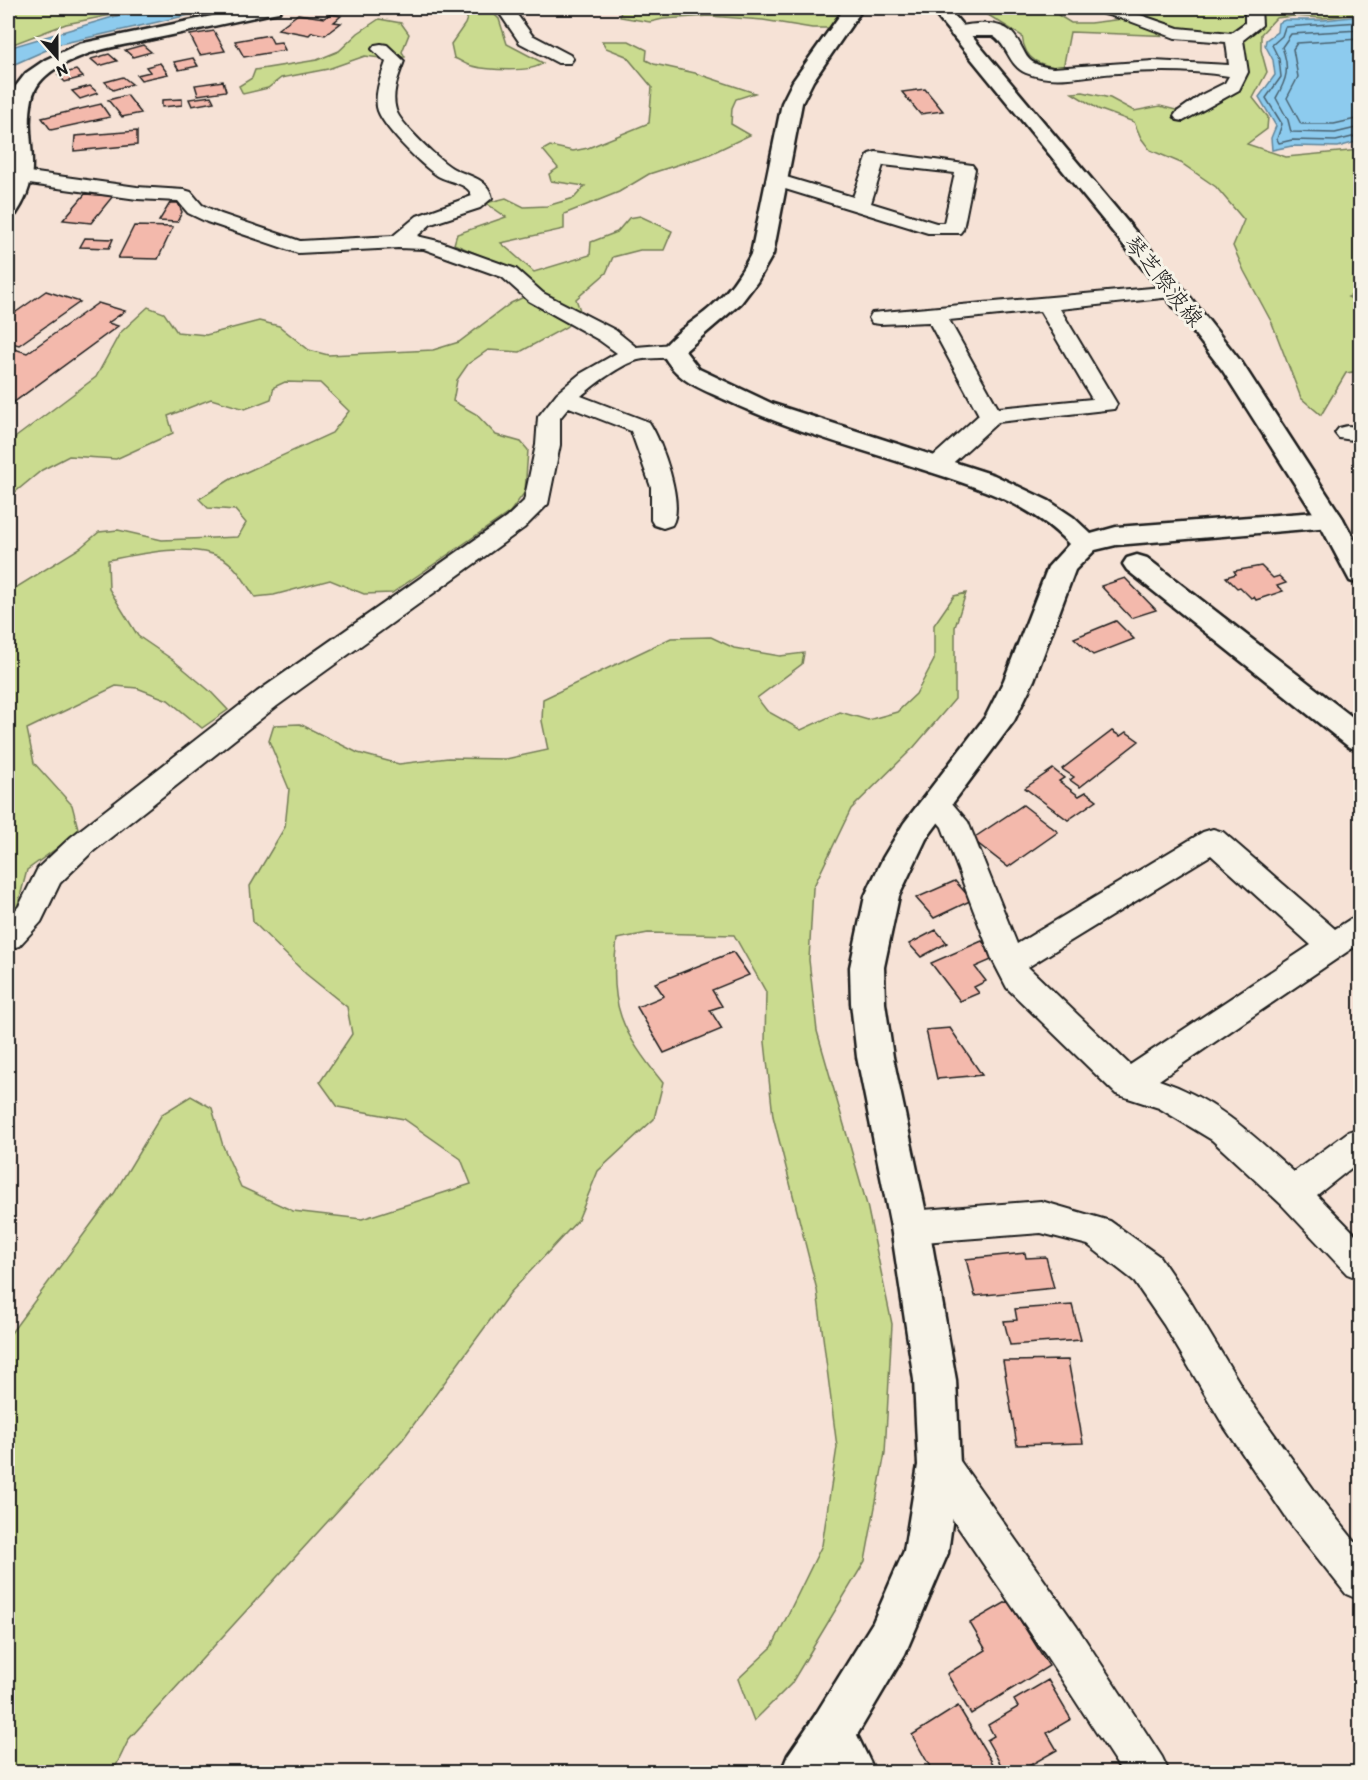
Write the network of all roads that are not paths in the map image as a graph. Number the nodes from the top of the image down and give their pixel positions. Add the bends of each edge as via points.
1 (273, 8) edge
2 (504, 8) edge
3 (854, 8) edge
4 (939, 8) edge
5 (1103, 8) edge
6 (1253, 8) edge
7 (958, 32) junction
8 (1234, 38) junction
9 (381, 49) dead end
10 (564, 59) dead end
11 (1239, 72) junction
12 (1182, 116) dead end
13 (13, 156) edge
14 (22, 177) junction
15 (776, 180) junction
16 (860, 205) junction
17 (8, 209) edge
18 (398, 242) junction
19 (1174, 291) junction
20 (1047, 305) junction
21 (936, 315) junction
22 (879, 318) dead end
23 (673, 351) junction
24 (631, 354) junction
25 (565, 398) junction
26 (991, 416) junction
27 (937, 465) junction
28 (1330, 519) junction
29 (663, 520) dead end
30 (1085, 544) junction
31 (1137, 564) dead end
32 (1360, 575) edge
33 (1360, 739) edge
34 (936, 803) junction
35 (1360, 928) edge
36 (8, 937) edge
37 (1334, 946) junction
38 (1008, 959) junction
39 (1128, 1084) junction
40 (1360, 1143) edge
41 (1293, 1193) junction
42 (910, 1227) junction
43 (1360, 1263) edge
44 (939, 1465) junction
45 (1360, 1580) edge
46 (841, 1754) edge
47 (805, 1773) edge
48 (1147, 1773) edge

1 - 13 street via 86,48 54,63 32,78 23,90
2 - 10 street via 526,39
3 - 15 street via 792,103
4 - 7 street, 琴芝際波線
5 - 8 street via 1175,33
6 - 8 street via 1254,25
7 - 11 street via 999,32 1020,62 1044,72 1125,66
7 - 19 street, 琴芝際波線
8 - 11 street
9 - 18 street via 395,61 385,88 388,115 441,170 477,185 482,191 482,198 473,204 424,220
11 - 12 street via 1233,86
13 - 14 street
14 - 17 street
14 - 18 street via 184,196 195,209 214,218 298,247
15 - 16 street
15 - 23 street via 762,254 751,277 728,304
16 - 16 street via 876,158 965,169 953,229 935,229
18 - 24 street via 420,242 509,273 536,297 607,335
19 - 20 street
19 - 28 street, 琴芝際波線 via 1233,368
20 - 21 street
20 - 26 street via 1107,404
21 - 22 street
21 - 26 street
23 - 24 street
23 - 27 street via 690,374 764,409
24 - 25 street via 588,379
25 - 29 street via 641,427 663,487
25 - 36 street via 549,417 548,445 536,504 515,523 267,699 81,845 49,876 30,914
26 - 27 street
27 - 30 street via 1020,496 1062,520
28 - 30 street via 1116,536
28 - 32 street, 琴芝際波線
30 - 34 street via 1071,556 1056,579 1019,680 999,721
31 - 33 street
34 - 38 street via 954,822
34 - 42 street via 899,858 882,896 867,967 875,1057
35 - 37 street
37 - 38 street via 1213,840 1021,957
37 - 39 street
38 - 39 street via 1018,979
39 - 41 street via 1170,1098 1224,1130
40 - 41 street
41 - 43 street
42 - 44 street via 935,1380
42 - 45 street via 1041,1217 1098,1232 1146,1268 1238,1415 1303,1508
44 - 46 street via 926,1553
44 - 48 street
46 - 47 street

